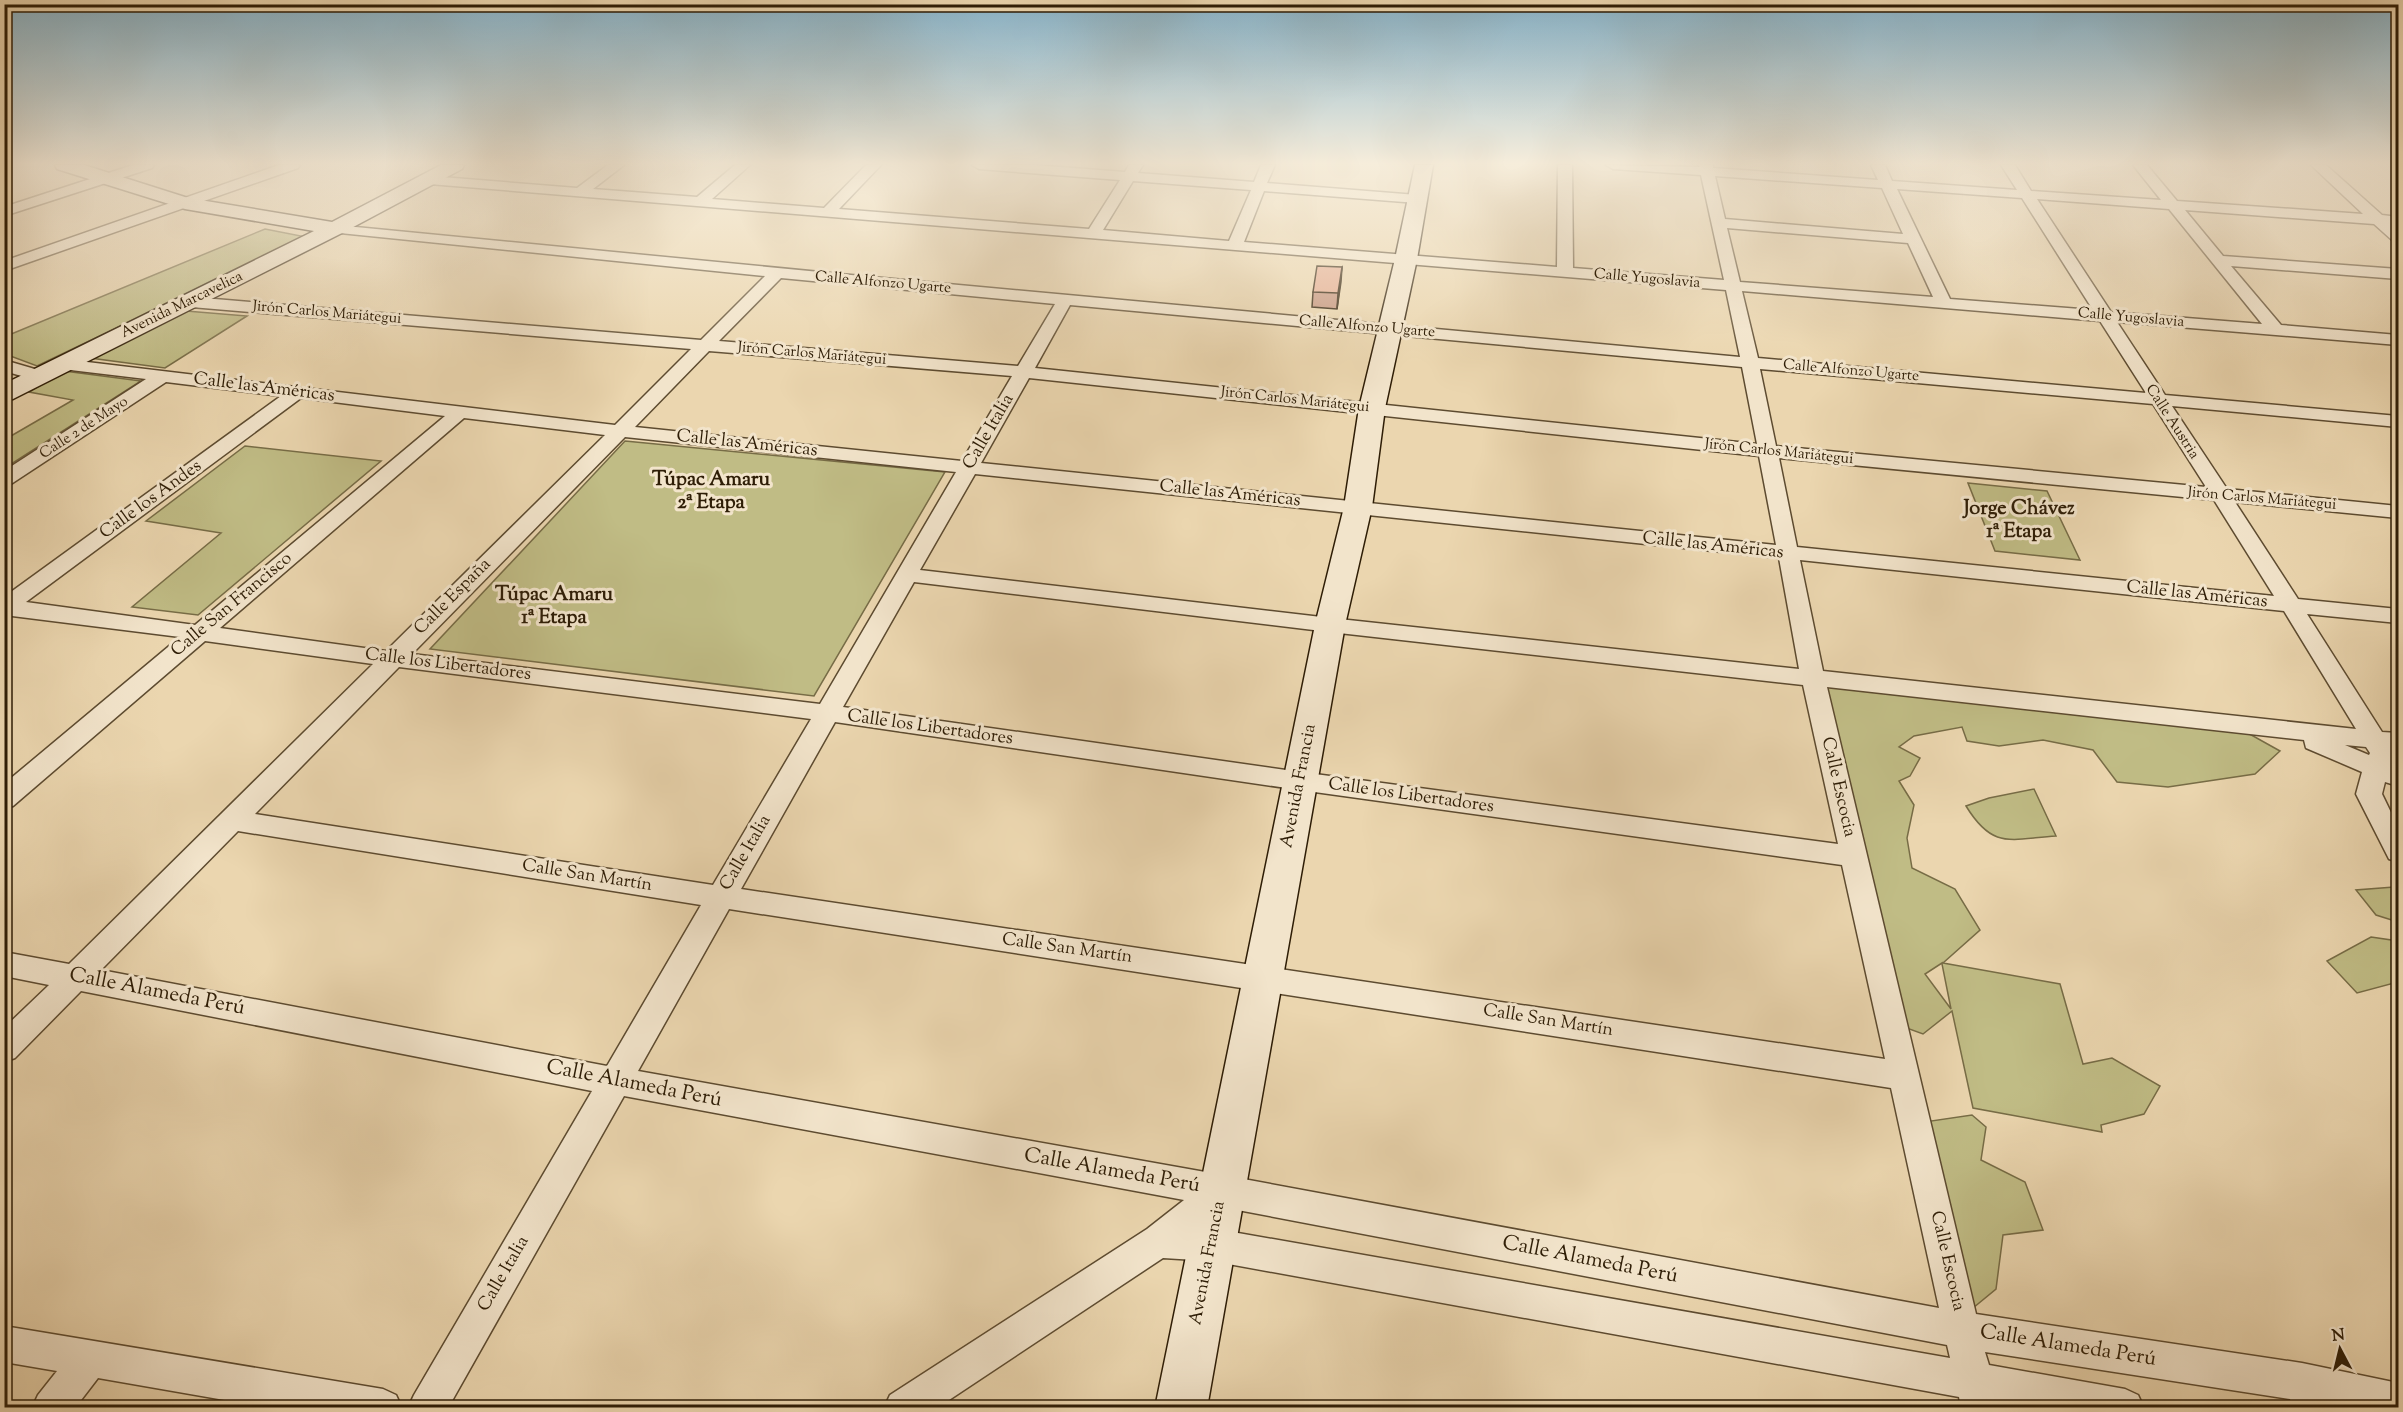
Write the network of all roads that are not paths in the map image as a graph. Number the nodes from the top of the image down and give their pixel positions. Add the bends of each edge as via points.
1 (105, 231) edge
2 (331, 231) edge
3 (354, 231) edge
4 (1069, 231) edge
5 (1241, 231) edge
6 (1411, 231) edge
7 (1565, 231) edge
8 (1721, 231) edge
9 (1815, 231) edge
10 (1909, 231) edge
11 (2050, 231) edge
12 (2194, 231) edge
13 (1094, 233) joint
14 (1913, 239) junction
15 (1235, 245) junction
16 (1406, 259) junction
17 (2218, 260) junction
18 (4, 266) edge
19 (1565, 272) junction
20 (776, 274) junction
21 (2398, 274) edge
22 (1732, 285) junction
23 (1066, 298) junction
24 (191, 302) junction
25 (1944, 303) junction
26 (2104, 316) junction
27 (1390, 330) junction
28 (2276, 330) junction
29 (2398, 340) edge
30 (704, 344) junction
31 (1749, 362) junction
32 (62, 364) junction
33 (4, 365) edge
34 (1023, 372) junction
35 (39, 376) junction
36 (163, 376) junction
37 (298, 392) junction
38 (4, 394) edge
39 (2157, 399) junction
40 (1372, 408) junction
41 (460, 412) junction
42 (2398, 421) edge
43 (619, 431) junction
44 (1766, 451) junction
45 (968, 468) junction
46 (4, 480) edge
47 (2218, 495) junction
48 (1359, 507) junction
49 (2398, 512) edge
50 (1789, 554) junction
51 (906, 575) junction
52 (2291, 605) junction
53 (5, 607) edge
54 (2398, 616) edge
55 (1330, 625) junction
56 (202, 632) junction
57 (392, 659) junction
58 (1813, 678) junction
59 (827, 713) junction
60 (2278, 729) junction
61 (2386, 741) edge
62 (2388, 771) edge
63 (1300, 781) junction
64 (4, 799) edge
65 (230, 820) junction
66 (2398, 852) edge
67 (1854, 856) junction
68 (721, 897) junction
69 (4, 964) edge
70 (75, 976) junction
71 (1262, 978) junction
72 (4, 1049) edge
73 (1904, 1076) junction
74 (615, 1081) junction
75 (1222, 1191) junction
76 (1159, 1241) junction
77 (1212, 1244) junction
78 (1963, 1330) junction
79 (4, 1344) edge
80 (88, 1360) junction
81 (1977, 1395) edge
82 (2307, 1395) edge
83 (2398, 1402) edge
84 (51, 1407) edge
85 (383, 1407) edge
86 (427, 1407) edge
87 (903, 1407) edge
88 (1181, 1407) edge
89 (2125, 1407) edge

1 - 18 street
2 - 24 street, Avenida Marcavelica
3 - 20 street, Calle Alfonzo Ugarte
4 - 13 street, Calle Yugoslavia
5 - 15 street
6 - 16 street, Avenida Francia
7 - 19 street
8 - 22 street, Calle Escocia
9 - 14 street
10 - 14 street
11 - 26 street, Calle Austria
12 - 17 street
13 - 15 street, Calle Yugoslavia
14 - 25 street
15 - 16 street, Calle Yugoslavia
16 - 19 street, Calle Yugoslavia
16 - 27 street, Avenida Francia
17 - 21 street
17 - 28 street
19 - 22 street, Calle Yugoslavia
20 - 23 street, Calle Alfonzo Ugarte
20 - 30 street, Calle España
22 - 25 street, Calle Yugoslavia
22 - 31 street, Calle Escocia
23 - 27 street, Calle Alfonzo Ugarte
23 - 34 street, Calle Italia
24 - 30 street, Jirón Carlos Mariátegui
24 - 32 street, Avenida Marcavelica
25 - 26 street, Calle Yugoslavia
26 - 28 street, Calle Yugoslavia
26 - 39 street, Calle Austria
27 - 31 street, Calle Alfonzo Ugarte
27 - 40 street, Avenida Francia
28 - 29 street, Calle Yugoslavia
30 - 34 street, Jirón Carlos Mariátegui
30 - 43 street, Calle España
31 - 39 street, Calle Alfonzo Ugarte
31 - 44 street, Calle Escocia
32 - 35 street, Avenida Marcavelica
32 - 36 street, Calle las Américas
33 - 35 street
34 - 40 street, Jirón Carlos Mariátegui
34 - 45 street, Calle Italia
35 - 38 street, Avenida Marcavelica
36 - 37 street, Calle las Américas
36 - 46 street, Calle 2 de Mayo
37 - 41 street, Calle las Américas
37 - 53 street, Calle los Andes
39 - 42 street, Calle Alfonzo Ugarte
39 - 47 street, Calle Austria
40 - 44 street, Jirón Carlos Mariátegui
40 - 48 street, Avenida Francia
41 - 43 street, Calle las Américas
41 - 56 street, Calle San Francisco
43 - 45 street, Calle las Américas
43 - 57 street, Calle España
44 - 47 street, Jirón Carlos Mariátegui
44 - 50 street, Calle Escocia
45 - 48 street, Calle las Américas
45 - 51 street, Calle Italia
47 - 49 street, Jirón Carlos Mariátegui
47 - 52 street, Calle Austria
48 - 50 street, Calle las Américas
48 - 55 street, Avenida Francia
50 - 52 street, Calle las Américas
50 - 58 street, Calle Escocia
51 - 55 street
51 - 59 street, Calle Italia
52 - 54 street, Calle las Américas
52 - 61 street, Calle Austria
53 - 56 street, Calle los Libertadores
55 - 58 street
55 - 63 street, Avenida Francia
56 - 57 street, Calle los Libertadores
56 - 64 street, Calle San Francisco
57 - 59 street, Calle los Libertadores
57 - 65 street, Calle España
58 - 60 street
58 - 67 street, Calle Escocia
59 - 63 street, Calle los Libertadores
59 - 68 street, Calle Italia
60 - 61 street
60 - 62 street
61 - 62 street via 2382,753
62 - 66 street via 2369,794
63 - 67 street, Calle los Libertadores
63 - 71 street, Avenida Francia
65 - 68 street, Calle San Martín
65 - 70 street, Calle España
67 - 73 street, Calle Escocia
68 - 71 street, Calle San Martín
68 - 74 street, Calle Italia
69 - 70 street, Calle Alameda Perú
70 - 72 street, Calle España
70 - 74 street, Calle Alameda Perú
71 - 73 street, Calle San Martín
71 - 75 street, Avenida Francia
73 - 78 street, Calle Escocia
74 - 75 street, Calle Alameda Perú
74 - 86 street, Calle Italia
75 - 76 street
75 - 77 street, Avenida Francia
75 - 78 street, Calle Alameda Perú
76 - 77 street
76 - 87 street
77 - 81 street
77 - 88 street, Avenida Francia
78 - 81 street, Calle Escocia
78 - 82 street, Calle Alameda Perú
79 - 80 street
80 - 84 street
80 - 85 street
81 - 89 street
82 - 83 street, Calle Alameda Perú

